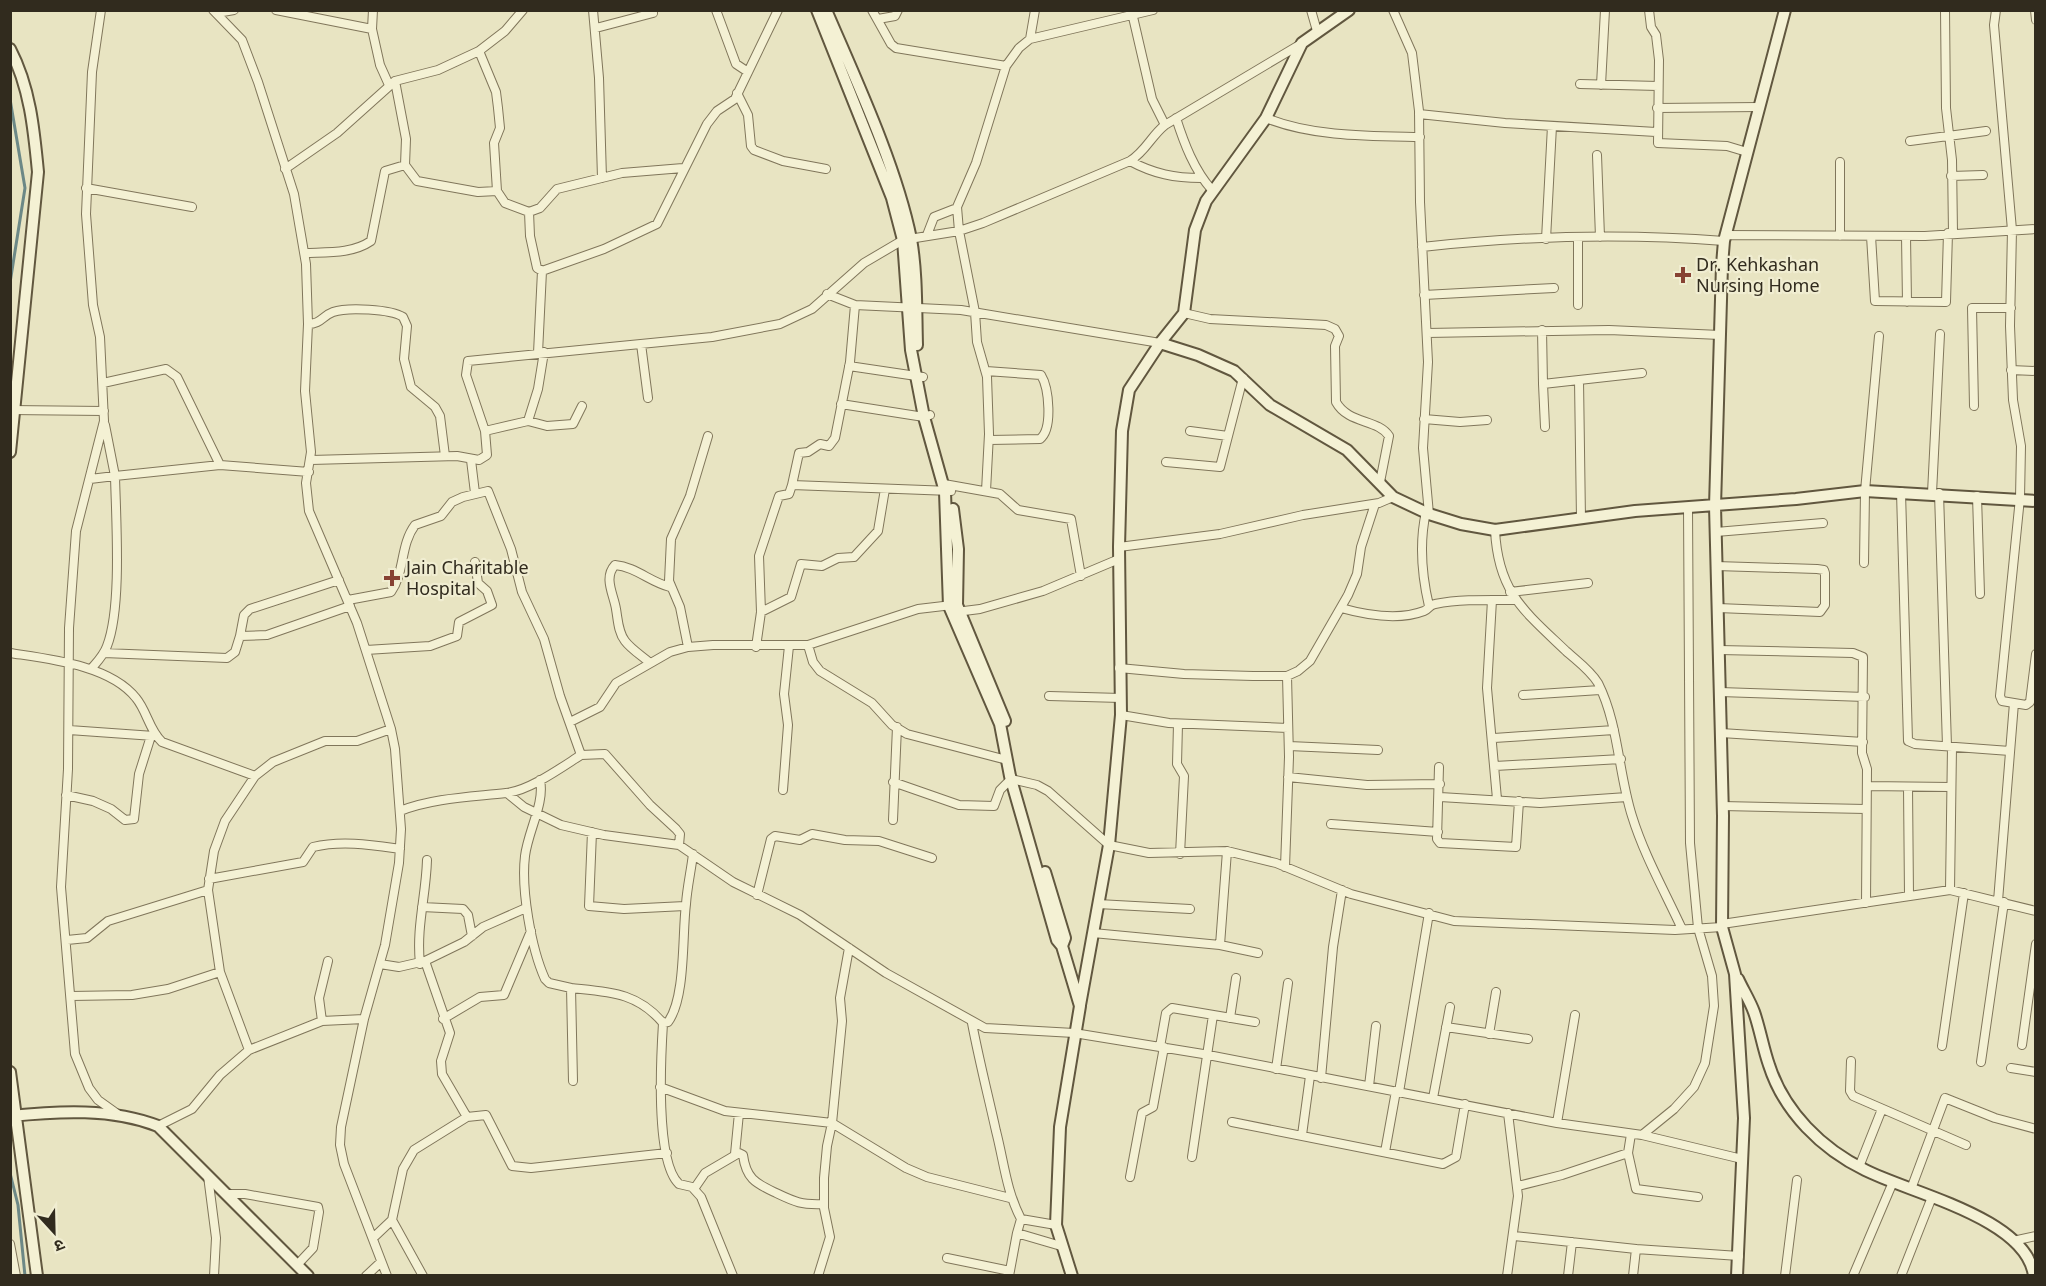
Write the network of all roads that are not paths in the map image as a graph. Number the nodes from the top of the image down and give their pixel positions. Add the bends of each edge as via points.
1 (101, 10) edge
2 (234, 10) edge
3 (276, 10) edge
4 (373, 10) edge
5 (523, 10) edge
6 (593, 10) edge
7 (716, 10) edge
8 (778, 10) edge
9 (817, 10) edge
10 (826, 10) edge
11 (872, 10) edge
12 (898, 10) edge
13 (1035, 10) edge
14 (1153, 10) edge
15 (1311, 10) edge
16 (1349, 10) edge
17 (1393, 10) edge
18 (1605, 10) edge
19 (1649, 10) edge
20 (1785, 10) edge
21 (1945, 10) edge
22 (1996, 10) edge
23 (2035, 10) edge
24 (215, 12) edge
25 (301, 12) edge
26 (653, 13) dead end
27 (1115, 15) edge
28 (1133, 17) junction
29 (878, 19) junction
30 (2036, 20) edge
31 (596, 28) junction
32 (372, 29) junction
33 (1317, 31) junction
34 (1030, 39) junction
35 (1302, 43) junction
36 (10, 49) edge
37 (479, 51) junction
38 (1006, 66) junction
39 (748, 72) junction
40 (392, 83) junction
41 (1580, 84) dead end
42 (1602, 85) junction
43 (1658, 86) junction
44 (737, 93) junction
45 (1759, 106) junction
46 (1657, 108) junction
47 (1419, 114) junction
48 (1176, 118) junction
49 (1266, 118) junction
50 (1165, 125) junction
51 (1552, 126) junction
52 (1986, 131) dead end
53 (1656, 132) junction
54 (1950, 136) junction
55 (1420, 137) junction
56 (1910, 141) dead end
57 (1747, 152) junction
58 (1597, 155) dead end
59 (1130, 161) junction
60 (1840, 162) dead end
61 (405, 165) junction
62 (683, 168) junction
63 (285, 169) junction
64 (826, 170) dead end
65 (1983, 175) dead end
66 (1951, 176) junction
67 (602, 178) junction
68 (1202, 178) junction
69 (86, 188) junction
70 (1212, 190) junction
71 (497, 191) junction
72 (192, 207) dead end
73 (957, 208) junction
74 (529, 212) junction
75 (2036, 229) edge
76 (2012, 230) junction
77 (959, 231) junction
78 (1950, 233) junction
79 (927, 235) junction
80 (1840, 236) junction
81 (1871, 236) junction
82 (1906, 236) junction
83 (1600, 237) junction
84 (1578, 238) junction
85 (1724, 238) junction
86 (907, 239) junction
87 (1546, 239) junction
88 (1422, 248) junction
89 (305, 253) junction
90 (542, 271) junction
91 (1554, 288) dead end
92 (827, 294) junction
93 (1424, 295) junction
94 (1907, 302) junction
95 (855, 305) junction
96 (1578, 305) dead end
97 (2011, 308) junction
98 (911, 309) junction
99 (975, 312) junction
100 (1184, 313) junction
101 (308, 324) junction
102 (1542, 330) junction
103 (1427, 333) junction
104 (1940, 334) dead end
105 (1720, 335) junction
106 (1880, 336) dead end
107 (1160, 343) junction
108 (641, 344) junction
109 (541, 353) junction
110 (849, 366) junction
111 (2011, 370) junction
112 (986, 371) junction
113 (2036, 371) edge
114 (1642, 373) dead end
115 (920, 377) junction
116 (1243, 378) junction
117 (1579, 380) junction
118 (103, 383) junction
119 (1544, 384) junction
120 (648, 398) dead end
121 (841, 404) junction
122 (582, 406) dead end
123 (1974, 406) dead end
124 (13, 410) edge
125 (104, 411) junction
126 (927, 416) junction
127 (1424, 419) junction
128 (1487, 420) dead end
129 (104, 421) junction
130 (528, 421) junction
131 (1545, 427) dead end
132 (485, 431) junction
133 (1190, 431) dead end
134 (708, 436) dead end
135 (1228, 436) junction
136 (989, 440) junction
137 (10, 452) edge
138 (445, 456) junction
139 (310, 459) junction
140 (471, 460) junction
141 (1166, 462) dead end
142 (219, 465) junction
143 (309, 472) junction
144 (115, 476) junction
145 (90, 479) junction
146 (1380, 482) junction
147 (792, 485) junction
148 (948, 488) junction
149 (885, 489) junction
150 (1865, 490) junction
151 (986, 491) junction
152 (1901, 492) junction
153 (475, 493) junction
154 (1935, 493) junction
155 (1393, 496) junction
156 (1977, 496) junction
157 (2020, 498) junction
158 (2036, 501) edge
159 (1375, 504) junction
160 (1715, 507) junction
161 (1688, 508) junction
162 (1427, 513) junction
163 (1581, 519) junction
164 (1823, 523) dead end
165 (1495, 530) junction
166 (1716, 532) junction
167 (1119, 547) junction
168 (1119, 559) junction
169 (475, 562) dead end
170 (1864, 562) dead end
171 (1716, 566) junction
172 (1081, 576) junction
173 (339, 580) junction
174 (1588, 583) dead end
175 (670, 587) junction
176 (1980, 594) dead end
177 (1512, 596) junction
178 (1492, 600) junction
179 (349, 603) junction
180 (1429, 606) junction
181 (1341, 608) junction
182 (1718, 608) junction
183 (954, 609) junction
184 (760, 612) junction
185 (240, 636) junction
186 (808, 645) junction
187 (789, 646) junction
188 (688, 647) junction
189 (756, 647) junction
190 (366, 650) junction
191 (1719, 650) junction
192 (10, 653) edge
193 (104, 653) junction
194 (2036, 654) edge
195 (70, 662) junction
196 (650, 663) junction
197 (1119, 668) junction
198 (91, 669) junction
199 (1287, 676) junction
200 (1600, 690) junction
201 (1720, 692) junction
202 (1523, 695) dead end
203 (1049, 696) dead end
204 (1864, 697) junction
205 (1121, 698) junction
206 (2014, 703) junction
207 (1121, 715) junction
208 (570, 722) junction
209 (1178, 724) junction
210 (897, 727) junction
211 (1288, 728) junction
212 (391, 729) junction
213 (69, 730) junction
214 (1614, 730) junction
215 (1721, 733) junction
216 (153, 736) junction
217 (1494, 738) junction
218 (1863, 742) junction
219 (1288, 746) junction
220 (1950, 746) junction
221 (1378, 750) dead end
222 (2010, 751) junction
223 (581, 755) junction
224 (1621, 759) junction
225 (1007, 760) junction
226 (1495, 766) junction
227 (1439, 767) dead end
228 (255, 776) junction
229 (1288, 777) junction
230 (540, 780) junction
231 (1014, 780) junction
232 (893, 782) junction
233 (1440, 784) junction
234 (1867, 786) junction
235 (1908, 787) junction
236 (1952, 787) junction
237 (783, 790) dead end
238 (507, 794) junction
239 (66, 795) junction
240 (1440, 797) junction
241 (1627, 797) junction
242 (1497, 800) junction
243 (1519, 801) junction
244 (1722, 806) junction
245 (1866, 809) junction
246 (400, 811) junction
247 (534, 813) junction
248 (893, 820) dead end
249 (1330, 824) dead end
250 (592, 832) junction
251 (1438, 832) junction
252 (679, 845) junction
253 (1109, 845) junction
254 (400, 849) junction
255 (1227, 851) junction
256 (693, 854) junction
257 (1180, 854) junction
258 (932, 858) dead end
259 (427, 860) dead end
260 (1285, 867) junction
261 (209, 879) junction
262 (208, 890) junction
263 (1950, 890) junction
264 (1342, 891) junction
265 (1964, 893) junction
266 (757, 895) junction
267 (1910, 896) junction
268 (2001, 901) junction
269 (1866, 903) junction
270 (1098, 904) junction
271 (685, 906) junction
272 (422, 907) junction
273 (526, 908) junction
274 (1190, 909) dead end
275 (2036, 911) edge
276 (1429, 913) junction
277 (1722, 925) junction
278 (1698, 927) junction
279 (1682, 929) junction
280 (531, 931) junction
281 (1093, 933) junction
282 (472, 936) junction
283 (67, 940) junction
284 (2036, 944) edge
285 (1220, 945) junction
286 (849, 948) junction
287 (1258, 953) dead end
288 (328, 961) dead end
289 (422, 963) junction
290 (380, 964) junction
291 (220, 972) junction
292 (1735, 974) junction
293 (1236, 978) dead end
294 (1288, 983) dead end
295 (571, 988) junction
296 (1496, 992) dead end
297 (71, 996) junction
298 (1080, 1006) junction
299 (1450, 1007) dead end
300 (1213, 1015) junction
301 (1575, 1015) dead end
302 (1230, 1018) junction
303 (364, 1019) junction
304 (443, 1019) junction
305 (322, 1022) junction
306 (1255, 1022) dead end
307 (663, 1023) junction
308 (972, 1023) junction
309 (1376, 1026) dead end
310 (1446, 1027) junction
311 (1074, 1033) junction
312 (1490, 1034) junction
313 (1528, 1039) dead end
314 (2022, 1045) dead end
315 (1942, 1046) dead end
316 (1162, 1047) junction
317 (249, 1050) junction
318 (1207, 1054) junction
319 (1851, 1061) dead end
320 (1982, 1062) dead end
321 (2011, 1068) dead end
322 (1276, 1069) junction
323 (10, 1072) edge
324 (2036, 1072) edge
325 (1310, 1076) junction
326 (1321, 1078) junction
327 (573, 1081) dead end
328 (1369, 1086) junction
329 (660, 1087) junction
330 (1397, 1092) junction
331 (1433, 1098) junction
332 (1465, 1104) junction
333 (1882, 1109) junction
334 (739, 1113) junction
335 (1508, 1113) junction
336 (120, 1115) junction
337 (14, 1116) edge
338 (467, 1117) junction
339 (1232, 1122) dead end
340 (832, 1123) junction
341 (1557, 1123) junction
342 (158, 1126) junction
343 (2036, 1129) edge
344 (1932, 1131) junction
345 (1631, 1134) junction
346 (1302, 1135) junction
347 (1642, 1135) junction
348 (1966, 1145) dead end
349 (1385, 1152) junction
350 (666, 1153) junction
351 (1628, 1153) junction
352 (735, 1154) junction
353 (1192, 1157) dead end
354 (1742, 1159) junction
355 (1859, 1167) junction
356 (207, 1175) junction
357 (1130, 1177) dead end
358 (1797, 1180) dead end
359 (1893, 1182) junction
360 (1518, 1186) junction
361 (694, 1189) junction
362 (1911, 1189) junction
363 (227, 1194) junction
364 (1698, 1197) dead end
365 (1932, 1197) junction
366 (1010, 1198) junction
367 (824, 1204) junction
368 (1021, 1219) junction
369 (392, 1220) junction
370 (1056, 1225) junction
371 (1017, 1233) junction
372 (2035, 1235) edge
373 (1514, 1236) junction
374 (373, 1238) junction
375 (2013, 1240) junction
376 (1572, 1242) junction
377 (10, 1244) edge
378 (1061, 1246) junction
379 (1636, 1249) junction
380 (1739, 1256) junction
381 (947, 1258) dead end
382 (381, 1262) junction
383 (297, 1265) junction
384 (1009, 1273) edge
385 (15, 1275) edge
386 (37, 1275) edge
387 (214, 1275) edge
388 (308, 1275) edge
389 (366, 1275) edge
390 (387, 1275) edge
391 (423, 1275) edge
392 (733, 1275) edge
393 (818, 1275) edge
394 (1072, 1275) edge
395 (1507, 1275) edge
396 (1568, 1275) edge
397 (1633, 1275) edge
398 (1737, 1275) edge
399 (1785, 1275) edge
400 (1853, 1275) edge
401 (1902, 1275) edge
402 (2034, 1275) edge

1 - 69 street via 92,72
2 - 24 street
3 - 25 street
4 - 32 street
5 - 37 street
6 - 31 street
7 - 39 street via 736,64
8 - 39 street
9 - 86 street
10 - 86 street via 898,194
11 - 29 street
12 - 29 street via 895,16
13 - 34 street
14 - 28 street
15 - 33 street
16 - 33 street
17 - 47 street via 1412,53
18 - 42 street
19 - 43 street via 1657,38
20 - 45 street
21 - 54 street
22 - 76 street via 1994,26
23 - 30 street
24 - 63 street via 242,40
25 - 32 street
26 - 31 street
27 - 28 street
27 - 34 street
28 - 50 street via 1152,99
29 - 38 street via 896,48
31 - 67 street
32 - 40 street via 380,64
33 - 35 street
34 - 38 street
35 - 48 street
35 - 49 street
36 - 124 street via 29,106 38,172
37 - 40 street via 448,66
37 - 71 street via 497,100
38 - 73 street via 976,163
39 - 44 street
40 - 61 street via 406,139
40 - 63 street via 337,133
41 - 42 street
42 - 43 street
43 - 46 street
44 - 62 street via 707,124
44 - 64 street via 748,115 754,150
45 - 46 street
45 - 57 street
46 - 53 street
47 - 51 street
47 - 55 street
48 - 50 street
48 - 68 street
49 - 55 street via 1281,124 1358,136
49 - 70 street
50 - 59 street via 1144,151
51 - 53 street
51 - 87 street
52 - 54 street
53 - 57 street via 1660,144 1728,146
54 - 56 street
54 - 66 street
55 - 88 street
57 - 85 street
58 - 83 street
59 - 68 street via 1148,171 1176,178
59 - 77 street
60 - 80 street
61 - 71 street via 423,184
61 - 89 street via 385,171 371,241 344,251
62 - 67 street via 650,169
62 - 90 street via 657,224 604,249
63 - 89 street
65 - 66 street
66 - 78 street
67 - 74 street via 557,189 540,208
68 - 70 street
69 - 72 street
69 - 118 street via 93,305
70 - 100 street via 1195,230
71 - 74 street via 505,203
73 - 77 street
73 - 79 street via 934,217
74 - 90 street via 533,253 537,268
75 - 76 street
76 - 78 street
76 - 97 street
77 - 79 street
77 - 99 street
78 - 82 street
78 - 94 street via 1947,302
79 - 86 street
80 - 81 street
80 - 85 street
81 - 82 street
81 - 94 street via 1875,301
82 - 94 street
83 - 84 street
83 - 85 street
84 - 87 street
84 - 96 street
85 - 105 street
86 - 92 street via 864,263
86 - 98 street
87 - 88 street
88 - 93 street
89 - 101 street
90 - 109 street
91 - 93 street
92 - 95 street
92 - 108 street via 805,313 780,324 712,337
93 - 103 street
95 - 98 street
95 - 110 street
97 - 111 street
97 - 123 street via 1972,308
98 - 99 street
98 - 115 street
99 - 107 street
99 - 112 street via 977,342
100 - 107 street
100 - 146 street via 1210,319 1335,328 1339,336 1335,357 1336,402 1351,417 1389,436
101 - 138 street via 346,310 383,311 403,317 407,326 404,359 411,387 440,416
101 - 139 street via 305,391
102 - 103 street
102 - 105 street
102 - 119 street
103 - 127 street
104 - 154 street
105 - 160 street
106 - 150 street
107 - 116 street via 1212,360
107 - 167 street via 1129,390
108 - 109 street
108 - 120 street
109 - 130 street via 538,388
109 - 132 street via 468,361 466,375
110 - 115 street
110 - 121 street
111 - 113 street
111 - 157 street via 2014,417 2021,436
112 - 136 street
112 - 136 street via 1041,375 1048,417 1040,439
114 - 117 street
115 - 126 street
116 - 135 street
116 - 146 street via 1270,405 1347,450
117 - 119 street
117 - 163 street
118 - 125 street
118 - 142 street via 154,370 171,372 177,377
119 - 131 street
121 - 126 street
121 - 147 street via 832,444 820,444 799,453
122 - 130 street via 573,424 547,426
124 - 125 street
124 - 137 street
125 - 129 street
126 - 148 street
127 - 128 street
127 - 162 street
129 - 144 street
129 - 145 street
130 - 132 street
132 - 140 street via 486,455
133 - 135 street
134 - 175 street via 690,496 671,539
135 - 141 street via 1220,467
136 - 151 street
138 - 139 street
138 - 140 street
139 - 143 street
140 - 153 street
142 - 143 street
142 - 144 street
143 - 173 street via 309,511
144 - 145 street
144 - 193 street via 113,624
145 - 195 street via 76,531
146 - 155 street
147 - 149 street
147 - 184 street via 789,494 779,496 759,556
148 - 149 street
148 - 151 street
148 - 183 street
149 - 184 street via 878,531 854,557 838,558 822,566 801,564 791,597
150 - 152 street
150 - 160 street
150 - 170 street
151 - 172 street via 1000,494 1018,510 1071,519
152 - 154 street
152 - 220 street via 1908,684 1906,735 1910,743
153 - 179 street via 452,502 441,516 415,525 391,592
153 - 208 street via 484,490 490,496 511,549 522,592 544,639
154 - 156 street
154 - 220 street
155 - 159 street
155 - 162 street
156 - 157 street
156 - 176 street
157 - 158 street
157 - 206 street via 2000,696 2002,701
159 - 167 street via 1199,538
159 - 181 street via 1357,574
160 - 161 street
160 - 166 street
161 - 163 street
161 - 278 street via 1690,823
162 - 165 street
162 - 180 street via 1421,534
163 - 165 street
164 - 166 street
165 - 177 street via 1498,557
166 - 171 street
167 - 168 street
168 - 172 street
168 - 197 street
169 - 190 street via 477,583 488,591 492,605 459,622 457,636 430,646
171 - 182 street
171 - 182 street via 1821,569 1825,573 1825,605 1820,612
172 - 183 street via 1009,602
173 - 179 street
173 - 185 street via 250,609 244,615
174 - 177 street
175 - 188 street via 680,607
175 - 196 street via 623,566 615,565 612,570 610,592 620,632
177 - 178 street
177 - 200 street via 1585,667
178 - 180 street
178 - 217 street via 1487,688
179 - 185 street via 267,635
179 - 190 street
180 - 181 street via 1424,611 1385,616
181 - 199 street via 1310,661
182 - 191 street
183 - 186 street via 918,609
183 - 225 street via 1000,724
183 - 231 street via 1001,711
184 - 189 street
185 - 193 street via 235,652 227,658
186 - 187 street
186 - 210 street via 820,671 872,703
187 - 189 street
187 - 237 street
188 - 189 street
188 - 196 street
190 - 212 street
191 - 201 street
191 - 204 street via 1859,655 1865,660
192 - 195 street
193 - 198 street
194 - 206 street via 2030,702
195 - 198 street
195 - 213 street
196 - 208 street via 611,687 600,707
197 - 199 street
197 - 205 street
198 - 216 street via 135,696
199 - 211 street
200 - 202 street
200 - 214 street
201 - 204 street
201 - 215 street
203 - 205 street
204 - 218 street
205 - 207 street
206 - 222 street
207 - 209 street
207 - 253 street
208 - 223 street
209 - 211 street
209 - 257 street via 1177,764 1184,776
210 - 225 street via 908,734
210 - 232 street
211 - 219 street
212 - 228 street via 357,741 334,740 312,746 273,762
212 - 246 street
213 - 216 street
213 - 239 street
214 - 217 street
214 - 224 street
215 - 218 street
215 - 244 street
216 - 228 street via 177,750
216 - 239 street via 139,774 134,819 125,820 93,801
217 - 226 street
218 - 234 street
219 - 221 street
219 - 229 street
220 - 222 street
220 - 236 street
222 - 268 street
223 - 230 street
223 - 252 street via 605,754 676,829 680,834
224 - 226 street
224 - 241 street
225 - 231 street
226 - 242 street
227 - 233 street
228 - 261 street via 225,821
229 - 233 street via 1366,785
229 - 260 street
230 - 238 street
230 - 247 street via 542,797
231 - 232 street via 1003,784 990,807 959,805
231 - 253 street via 1048,791
231 - 298 street via 1057,940
232 - 248 street
233 - 240 street
234 - 235 street
234 - 245 street
235 - 236 street
235 - 267 street
236 - 263 street
238 - 246 street via 439,801
238 - 247 street
239 - 283 street via 61,886
240 - 242 street
240 - 251 street
241 - 243 street
241 - 279 street
242 - 243 street
243 - 251 street via 1516,847 1440,843
244 - 245 street
244 - 277 street
245 - 269 street
246 - 254 street
247 - 250 street
247 - 273 street via 525,856
249 - 251 street
250 - 252 street
250 - 271 street via 589,906
252 - 256 street
253 - 257 street
253 - 270 street
254 - 261 street via 323,844 313,847 303,862
254 - 290 street
255 - 257 street
255 - 260 street
255 - 285 street
256 - 266 street
256 - 271 street
258 - 266 street via 879,842 812,834 800,840 775,836
259 - 272 street
260 - 264 street
261 - 262 street
262 - 283 street via 108,921 87,938
262 - 291 street
263 - 265 street
263 - 267 street
264 - 276 street
264 - 326 street
265 - 268 street
265 - 315 street
266 - 286 street via 800,915
267 - 269 street
268 - 275 street
268 - 320 street
269 - 277 street
270 - 274 street
270 - 281 street
271 - 307 street via 678,989 671,1018
272 - 282 street via 466,911
272 - 289 street via 417,935
273 - 280 street
273 - 282 street
276 - 279 street via 1454,921
276 - 330 street
277 - 278 street
277 - 292 street
278 - 279 street
278 - 347 street via 1712,976 1714,1006 1705,1063 1694,1088
280 - 295 street via 545,979
280 - 304 street via 504,995 480,997
281 - 285 street
281 - 298 street
282 - 289 street
283 - 297 street
284 - 314 street
285 - 287 street
286 - 308 street
286 - 340 street via 840,998 842,1021
288 - 305 street via 319,998
289 - 290 street via 399,967
289 - 304 street
290 - 303 street
291 - 297 street via 150,992
291 - 317 street
292 - 354 street via 1744,1118
292 - 355 street via 1754,1010 1769,1066 1782,1096 1819,1142
293 - 302 street
294 - 322 street
295 - 307 street via 619,993 652,1009
295 - 327 street
296 - 312 street
297 - 336 street via 75,1054 82,1075 98,1100
298 - 311 street
299 - 310 street
300 - 302 street
300 - 316 street via 1168,1009
300 - 318 street
301 - 341 street
302 - 306 street
303 - 305 street
303 - 374 street via 340,1145
304 - 338 street via 450,1037 441,1061 442,1074
305 - 317 street
307 - 329 street
308 - 311 street via 999,1030
308 - 366 street
309 - 328 street
310 - 312 street
310 - 331 street
311 - 316 street
311 - 370 street via 1060,1127
312 - 313 street
316 - 318 street
316 - 357 street via 1153,1107 1142,1113
317 - 342 street via 220,1075 192,1109
318 - 322 street
318 - 353 street
319 - 333 street via 1851,1094
321 - 324 street
322 - 325 street
323 - 337 street
325 - 326 street
325 - 346 street
326 - 328 street
328 - 330 street
329 - 334 street
329 - 350 street
330 - 331 street
330 - 349 street
331 - 332 street
332 - 335 street
332 - 349 street via 1453,1161 1433,1163
333 - 344 street
333 - 355 street
334 - 340 street
334 - 352 street
335 - 341 street
335 - 360 street
336 - 337 street
336 - 342 street
337 - 386 street
338 - 350 street via 486,1115 512,1166 531,1168
338 - 369 street via 414,1150 403,1169
339 - 346 street
340 - 366 street via 927,1177
340 - 367 street via 826,1146
341 - 345 street
342 - 356 street
343 - 344 street via 1945,1098
344 - 348 street
344 - 362 street
345 - 347 street
345 - 351 street
346 - 349 street
347 - 354 street
350 - 361 street via 676,1181
351 - 360 street
351 - 364 street via 1636,1189
352 - 361 street via 705,1173
352 - 367 street via 743,1155 746,1171 754,1183 789,1201
354 - 380 street
355 - 359 street
356 - 363 street
356 - 387 street via 216,1238
358 - 399 street
359 - 362 street
359 - 400 street
360 - 373 street
361 - 392 street via 701,1197
362 - 365 street
363 - 383 street
363 - 383 street via 318,1207 313,1248
365 - 375 street via 1985,1220
365 - 401 street
366 - 368 street
367 - 393 street via 830,1237
368 - 370 street
368 - 371 street
369 - 374 street
369 - 391 street
370 - 378 street
371 - 378 street
371 - 384 street
372 - 375 street
373 - 376 street
373 - 395 street
374 - 382 street
375 - 402 street via 2032,1263
376 - 379 street
376 - 396 street
377 - 385 street
378 - 394 street
379 - 380 street
379 - 397 street
380 - 398 street
381 - 384 street
382 - 389 street
382 - 390 street
383 - 388 street

